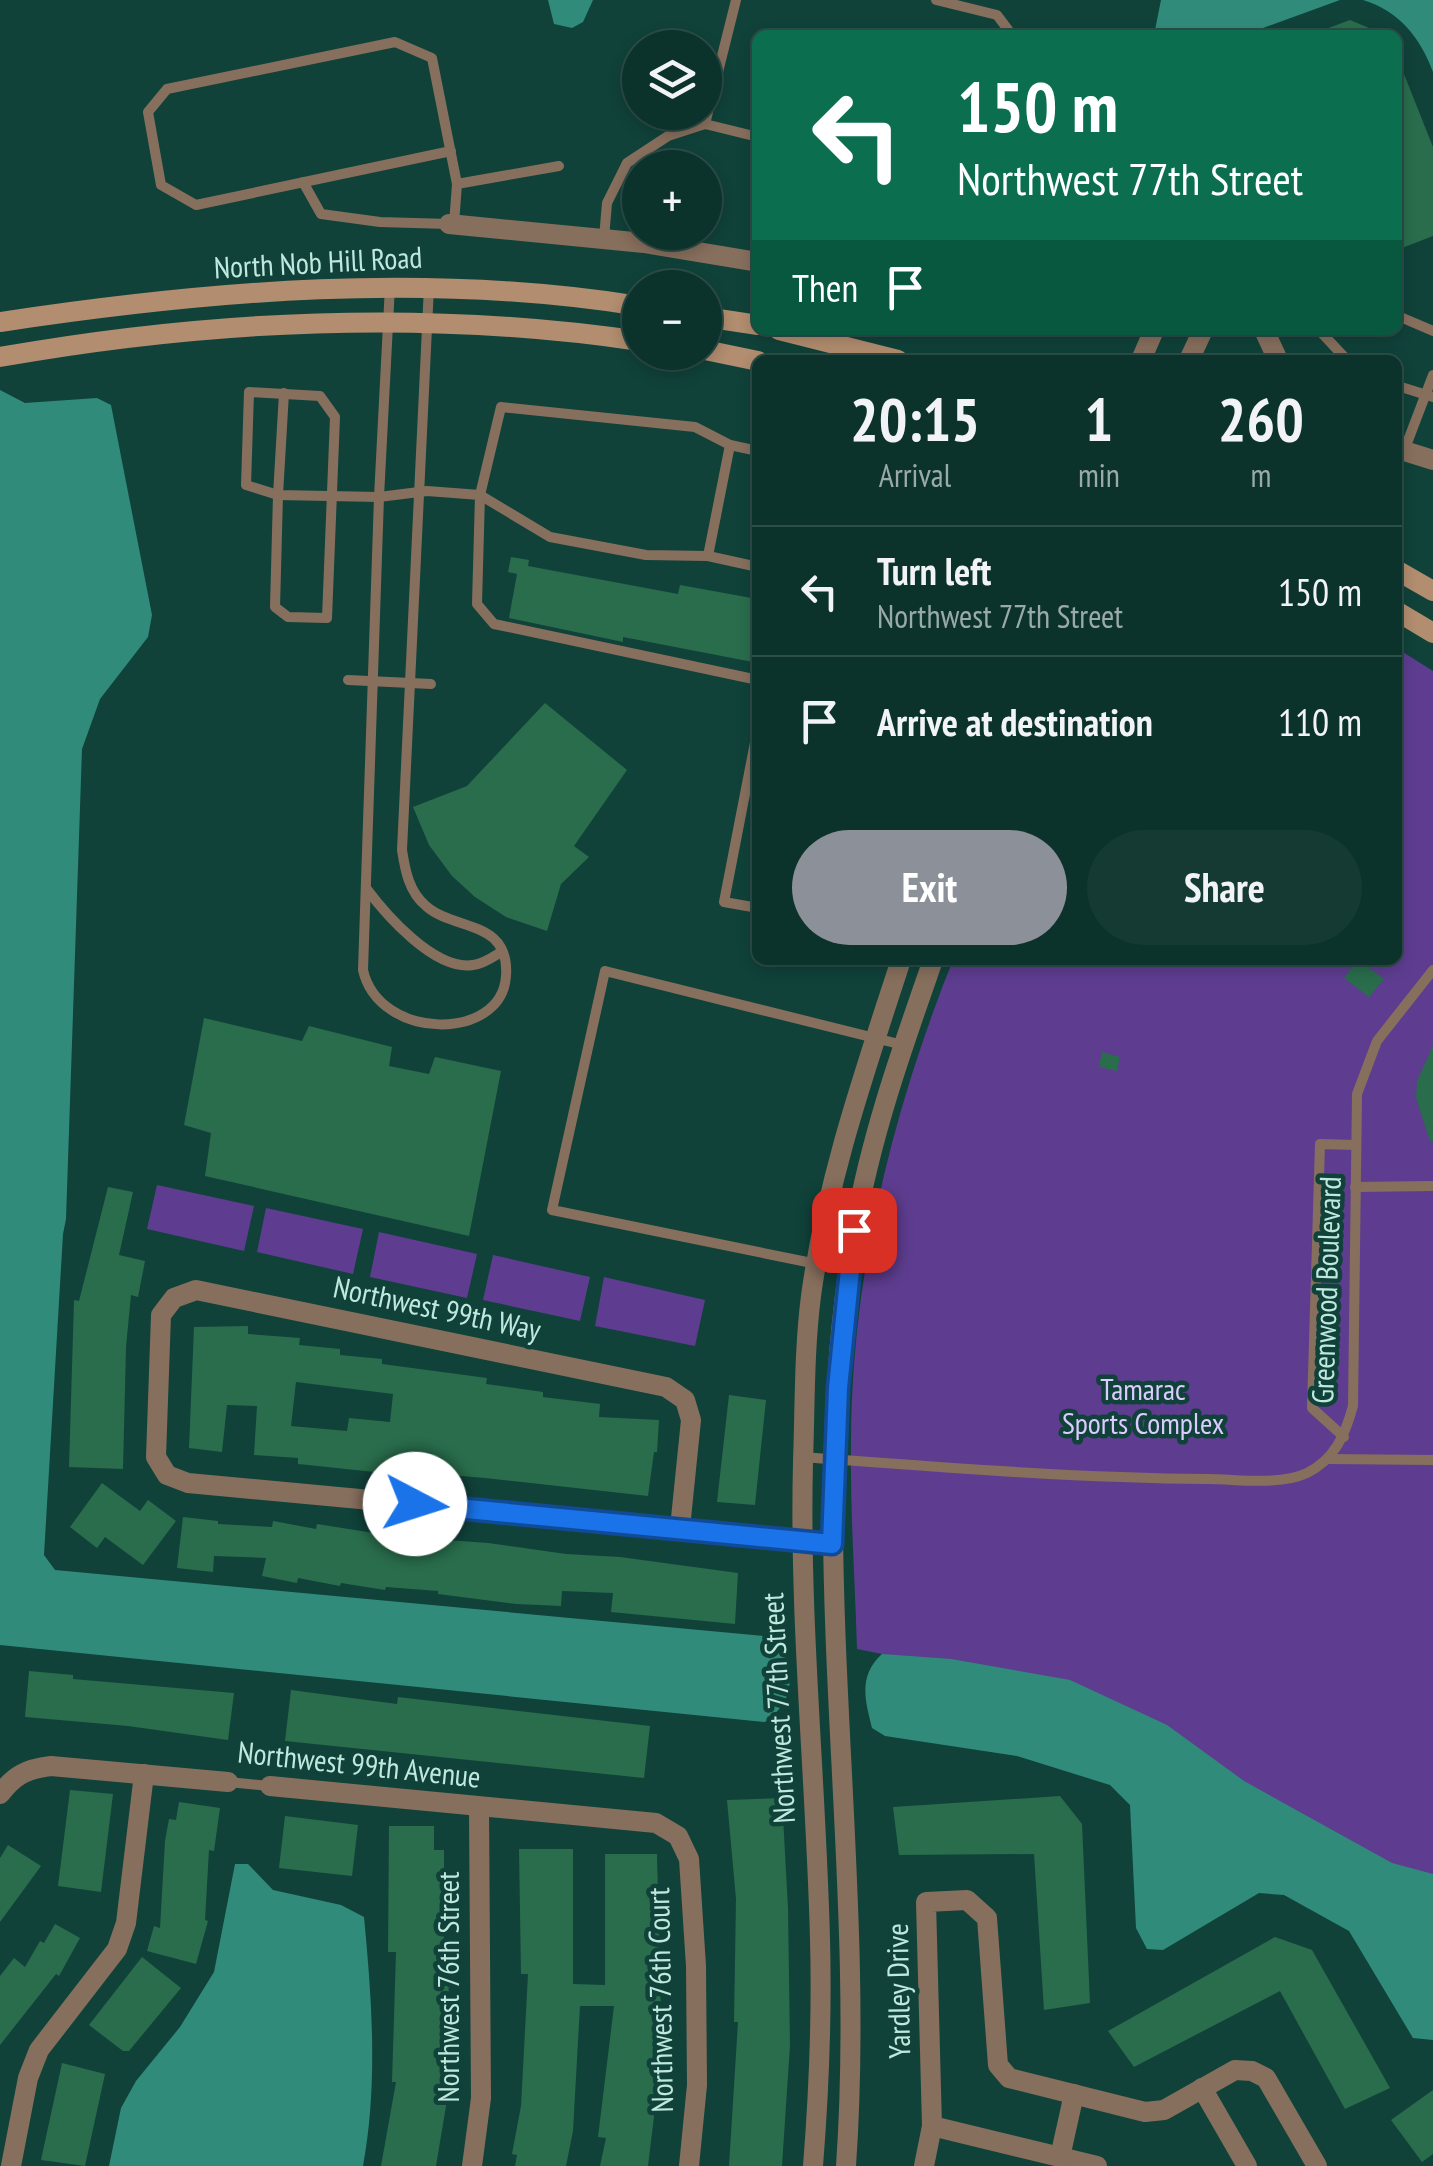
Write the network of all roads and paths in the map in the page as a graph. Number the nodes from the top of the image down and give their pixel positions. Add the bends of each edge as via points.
1 (736, 0) edge
2 (936, 0) edge
3 (1010, 30) edge
4 (722, 56) edge
5 (722, 128) edge
6 (686, 130) edge
7 (752, 136) edge
8 (450, 151) junction
9 (558, 166) dead end
10 (303, 182) junction
11 (457, 184) junction
12 (452, 224) junction
13 (604, 238) junction
14 (752, 261) edge
15 (390, 286) junction
16 (429, 286) junction
17 (622, 304) edge
18 (1402, 318) edge
19 (722, 320) edge
20 (0, 322) edge
21 (388, 323) junction
22 (425, 324) junction
23 (752, 325) edge
24 (1433, 331) edge
25 (799, 335) edge
26 (1324, 335) edge
27 (622, 338) edge
28 (722, 354) edge
29 (878, 355) edge
30 (1342, 355) edge
31 (0, 357) edge
32 (752, 360) edge
33 (1433, 375) edge
34 (1402, 387) edge
35 (284, 393) junction
36 (1429, 396) edge
37 (730, 445) junction
38 (752, 447) edge
39 (1402, 448) edge
40 (1402, 450) edge
41 (1433, 460) edge
42 (417, 492) junction
43 (480, 495) junction
44 (278, 496) junction
45 (333, 496) junction
46 (379, 497) junction
47 (708, 556) junction
48 (752, 566) edge
49 (1402, 572) edge
50 (1433, 591) edge
51 (1402, 615) edge
52 (1433, 634) edge
53 (752, 679) edge
54 (348, 680) dead end
55 (372, 680) junction
56 (408, 684) junction
57 (432, 684) dead end
58 (752, 759) edge
59 (366, 887) junction
60 (752, 907) edge
61 (502, 952) junction
62 (900, 965) edge
63 (931, 965) edge
64 (1433, 970) edge
65 (876, 1038) junction
66 (903, 1045) junction
67 (1356, 1145) junction
68 (1433, 1186) edge
69 (1356, 1187) junction
70 (817, 1264) junction
71 (1344, 1437) junction
72 (803, 1457) junction
73 (834, 1459) junction
74 (1328, 1459) junction
75 (1433, 1460) edge
76 (680, 1528) junction
77 (801, 1541) junction
78 (832, 1544) junction
79 (144, 1774) junction
80 (228, 1782) joint
81 (270, 1786) joint
82 (0, 1794) edge
83 (479, 1807) junction
84 (678, 1836) joint
85 (1202, 2088) junction
86 (1074, 2094) junction
87 (932, 2126) junction
88 (1060, 2157) junction
89 (11, 2166) edge
90 (472, 2166) edge
91 (689, 2166) edge
92 (813, 2166) edge
93 (846, 2166) edge
94 (924, 2166) edge
95 (1097, 2166) edge
96 (1247, 2166) edge
97 (1317, 2166) edge

1 - 4 lane
2 - 3 lane via 997,15
5 - 7 lane
6 - 13 lane via 627,163 607,203
8 - 10 lane
8 - 10 lane via 432,58 395,42 168,89 148,112 162,185 196,205
8 - 11 lane
9 - 11 lane
10 - 12 lane via 322,214
11 - 12 lane
12 - 13 street
13 - 14 street
15 - 16 main road, North Nob Hill Road
15 - 20 main road, North Nob Hill Road via 99,307
15 - 21 lane
16 - 17 main road, North Nob Hill Road
16 - 22 lane
18 - 24 lane
19 - 23 main road
21 - 22 main road, North Nob Hill Road
21 - 31 main road, North Nob Hill Road via 102,340
21 - 46 lane
22 - 27 main road, North Nob Hill Road
22 - 42 lane
25 - 29 main road
26 - 30 lane
28 - 32 main road
33 - 36 lane
34 - 36 lane
35 - 44 lane
35 - 44 lane via 249,392 246,485
35 - 45 lane via 320,396 335,416
36 - 39 lane
37 - 38 lane
37 - 43 lane via 695,427 501,407
37 - 47 lane
40 - 41 street
42 - 43 lane
42 - 46 lane
42 - 56 lane
43 - 47 lane via 550,537 646,555
43 - 53 lane via 478,604 494,624
44 - 45 lane
44 - 45 lane via 275,607 288,617 327,618
45 - 46 lane
46 - 55 lane
47 - 48 lane
49 - 50 main road
51 - 52 main road
54 - 55 lane
55 - 56 lane
55 - 59 lane
56 - 57 lane
56 - 61 lane via 406,872 426,906 481,928
58 - 60 lane via 724,902
59 - 61 lane via 400,931 449,961 473,966
59 - 61 lane via 363,970 368,990 395,1014 438,1024 484,1014 500,997 506,977
62 - 65 street, Northwest 77th Street
63 - 66 street, Northwest 77th Street
64 - 67 lane, Greenwood Boulevard via 1365,1066
65 - 66 lane
65 - 70 street, Northwest 77th Street via 842,1141
65 - 70 lane via 605,971 552,1210
66 - 73 street, Northwest 77th Street via 854,1230
67 - 69 lane, Greenwood Boulevard
67 - 71 lane via 1320,1144 1312,1408
68 - 69 lane
69 - 71 lane, Greenwood Boulevard via 1352,1406
70 - 72 street, Northwest 77th Street
71 - 74 lane, Greenwood Boulevard
72 - 73 lane
72 - 77 street, Northwest 77th Street
73 - 74 lane via 1255,1479 1304,1474
73 - 78 street, Northwest 77th Street
74 - 75 lane
76 - 76 street, Northwest 99th Way via 691,1420 685,1400 666,1387 196,1290 174,1298 161,1315 156,1457 167,1474 188,1482
76 - 77 street
77 - 78 street
77 - 92 street, Northwest 77th Street via 820,1941
78 - 93 street, Northwest 77th Street via 851,1940
79 - 80 street, Northwest 99th Avenue
79 - 82 street, Northwest 99th Avenue via 32,1768 15,1775
79 - 89 street via 117,1949 38,2050
80 - 81 lane, Northwest 99th Avenue
81 - 83 street, Northwest 99th Avenue
83 - 84 street, Northwest 99th Avenue via 656,1823
83 - 90 street, Northwest 76th Street via 481,2098
84 - 91 street, Northwest 76th Court via 689,1858 696,1966 697,2085
85 - 86 street, Yardley Drive via 1164,2110 1145,2112
85 - 96 street
85 - 97 street, Yardley Drive via 1235,2070 1266,2078
86 - 87 street, Yardley Drive via 1009,2078 998,2065 987,1918 966,1900 926,1902
86 - 88 street
87 - 88 street
87 - 94 street
88 - 95 street

